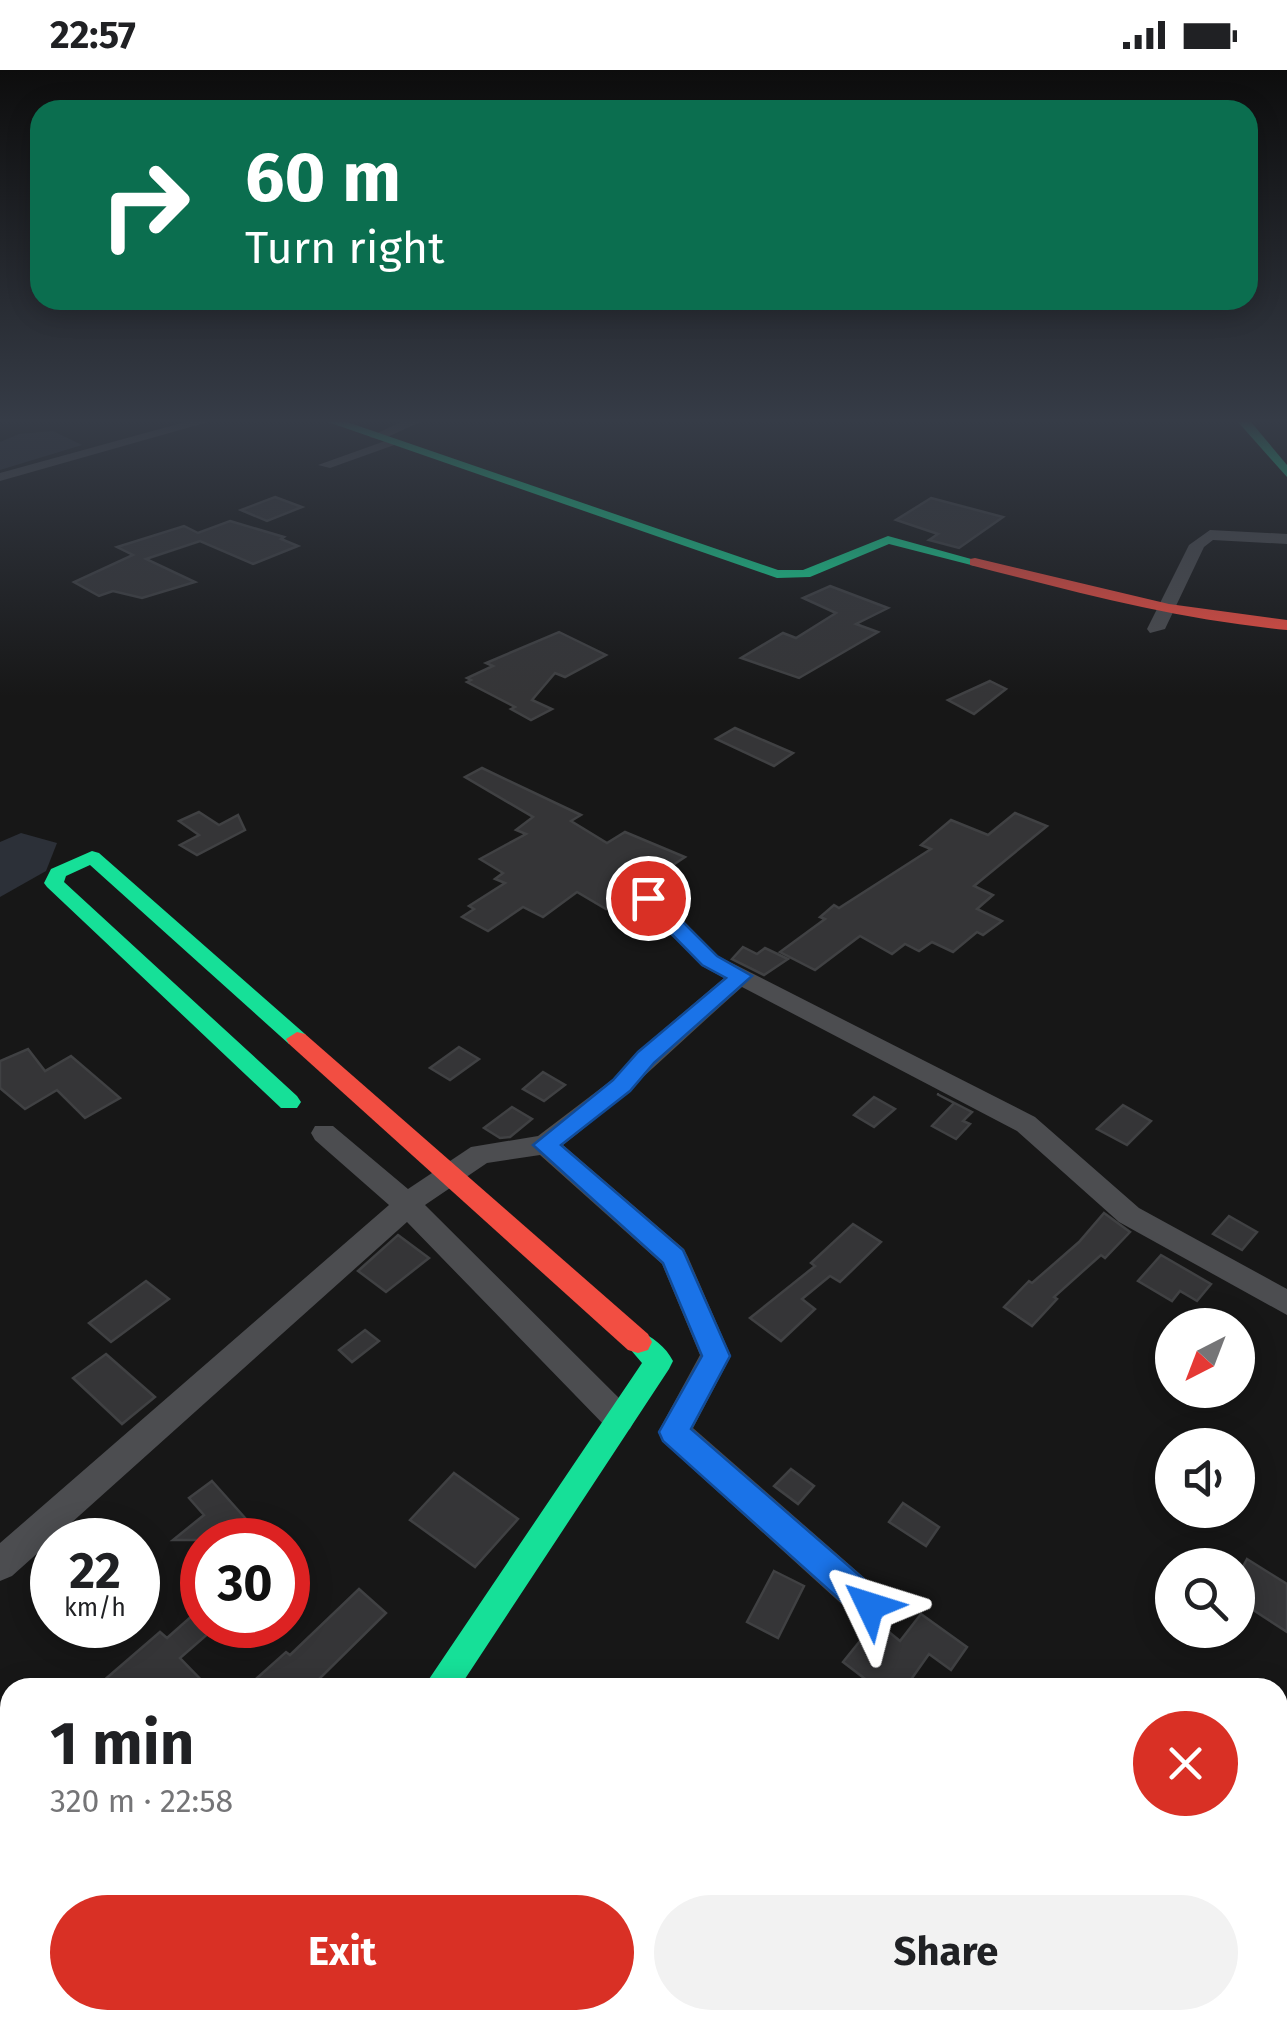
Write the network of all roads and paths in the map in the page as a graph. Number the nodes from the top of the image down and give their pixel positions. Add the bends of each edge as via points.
1 (598, 513) edge
2 (1287, 539) edge
3 (1162, 620) junction
4 (1287, 625) edge
5 (648, 898) dead end
6 (741, 976) junction
7 (289, 1102) dead end
8 (324, 1133) dead end
9 (545, 1145) junction
10 (450, 1173) junction
11 (408, 1205) junction
12 (1287, 1303) edge
13 (619, 1420) junction
14 (0, 1565) edge
15 (870, 1606) dead end
16 (446, 1678) edge

1 - 3 main road via 776,574 805,574 888,540
2 - 3 street via 1210,535 1197,546
3 - 4 main road
5 - 6 street via 710,961
6 - 9 street
6 - 12 street via 1026,1124 1128,1216
7 - 10 main road via 67,895 54,882 58,873 92,857
8 - 11 street
9 - 10 street via 481,1154
9 - 15 street via 674,1257 716,1356 674,1432
10 - 11 street
10 - 13 main road via 658,1361
11 - 13 street
11 - 14 street
13 - 16 main road

